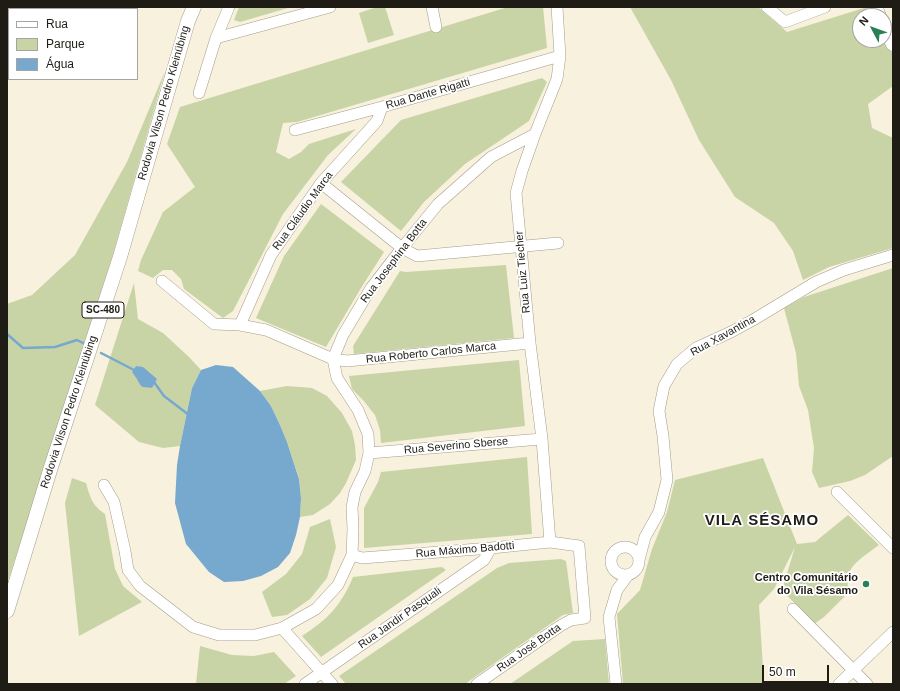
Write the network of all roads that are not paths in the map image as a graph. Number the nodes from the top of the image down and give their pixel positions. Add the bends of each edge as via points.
1 (194, 7) edge
2 (230, 7) edge
3 (330, 7) edge
4 (432, 7) edge
5 (557, 7) edge
6 (767, 7) edge
7 (825, 7) edge
8 (436, 27) dead end
9 (216, 38) junction
10 (560, 56) junction
11 (199, 93) dead end
12 (382, 107) junction
13 (295, 130) dead end
14 (535, 134) junction
15 (321, 183) junction
16 (558, 243) dead end
17 (521, 247) junction
18 (402, 248) junction
19 (893, 255) edge
20 (162, 281) dead end
21 (240, 325) junction
22 (530, 343) junction
23 (333, 359) junction
24 (542, 439) junction
25 (369, 453) junction
26 (104, 484) dead end
27 (837, 492) dead end
28 (645, 537) junction
29 (550, 542) junction
30 (626, 547) junction
31 (491, 548) junction
32 (893, 548) edge
33 (352, 555) junction
34 (639, 560) junction
35 (613, 570) junction
36 (628, 575) junction
37 (617, 590) junction
38 (793, 609) dead end
39 (7, 611) edge
40 (585, 618) joint
41 (282, 628) junction
42 (893, 632) edge
43 (853, 670) junction
44 (322, 672) junction
45 (305, 684) edge
46 (332, 684) edge
47 (477, 684) edge
48 (616, 684) edge
49 (839, 684) edge
50 (867, 684) edge

1 - 39 main road, Rodovia Vilson Pedro Kleinübing / SC-480 via 120,257
2 - 9 street
3 - 9 street
4 - 8 street
5 - 10 street, Rua Luiz Tiecher
6 - 7 street via 785,22
9 - 11 street
10 - 12 street, Rua Dante Rigatti
10 - 14 street, Rua Luiz Tiecher via 557,79
12 - 13 street, Rua Dante Rigatti
12 - 15 street, Rua Cláudio Marca via 377,121
14 - 17 street, Rua Luiz Tiecher via 516,194
14 - 18 street, Rua Josephina Botta via 490,157 438,204
15 - 18 street
15 - 21 street, Rua Cláudio Marca via 271,255
16 - 17 street
17 - 18 street via 417,256
17 - 22 street, Rua Luiz Tiecher
18 - 23 street, Rua Josephina Botta via 371,288 343,335
19 - 28 street, Rua Xavantina via 844,270 816,282 753,320 696,348 677,364 664,386 659,411 667,480 659,512
20 - 21 street, Rua Roberto Carlos Marca via 214,324
21 - 23 street, Rua Roberto Carlos Marca via 266,330
22 - 23 street, Rua Roberto Carlos Marca via 347,361
22 - 24 street, Rua Luiz Tiecher
23 - 25 street via 337,378 358,410 368,434
24 - 25 street, Rua Severino Sberse
24 - 29 street, Rua Luiz Tiecher
25 - 33 street via 366,471 355,492 352,508
26 - 41 street via 114,502 128,570 140,586 194,627 219,635 255,634
27 - 32 street
28 - 30 street
28 - 34 street, Rua Xavantina
29 - 31 street, Rua Máximo Badotti
29 - 40 street, Rua Máximo Badotti via 579,546
30 - 34 street via 635,551
30 - 35 street via 616,549 613,553 610,562
31 - 33 street, Rua Máximo Badotti via 362,558
31 - 44 street, Rua Jandir Pasquali via 484,560
33 - 41 street via 338,585 316,609
34 - 36 street via 638,568
35 - 36 street via 620,575
35 - 37 street
36 - 37 street
37 - 48 street via 609,617
38 - 43 street
40 - 47 street, Rua José Botta via 571,620 560,626
41 - 44 street
42 - 43 street
43 - 49 street
43 - 50 street
44 - 45 street, Rua Jandir Pasquali
44 - 46 street

